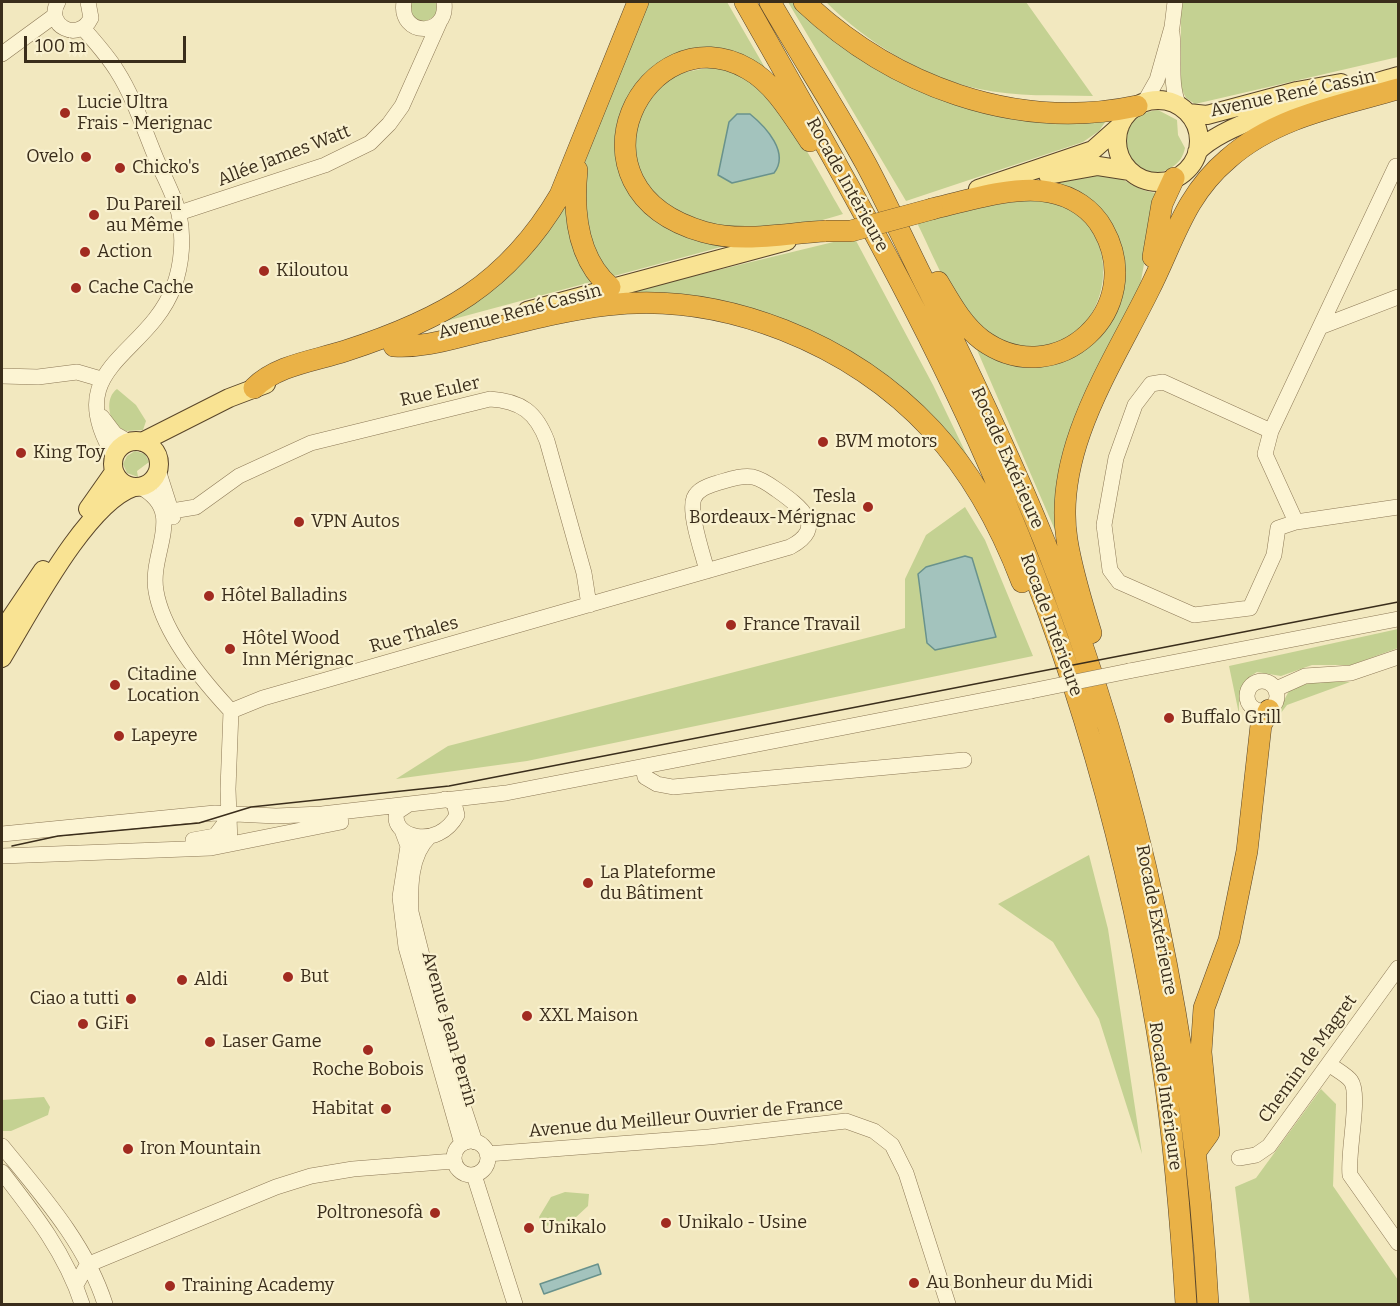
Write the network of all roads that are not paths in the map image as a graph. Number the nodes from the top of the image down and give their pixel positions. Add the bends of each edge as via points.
1 (88, 2) edge
2 (404, 2) edge
3 (444, 2) edge
4 (745, 2) edge
5 (770, 2) edge
6 (804, 2) edge
7 (1175, 2) edge
8 (637, 5) edge
9 (56, 9) edge
10 (440, 21) junction
11 (1172, 27) junction
12 (83, 28) junction
13 (2, 54) edge
14 (1398, 74) edge
15 (1398, 89) edge
16 (1140, 104) junction
17 (1184, 110) junction
18 (1120, 126) junction
19 (1197, 152) junction
20 (867, 166) junction
21 (1396, 166) dead end
22 (1130, 171) junction
23 (1174, 178) junction
24 (996, 184) junction
25 (930, 206) junction
26 (179, 213) junction
27 (826, 231) junction
28 (610, 287) junction
29 (907, 293) junction
30 (1398, 297) edge
31 (1141, 304) junction
32 (1320, 327) junction
33 (394, 346) junction
34 (2, 375) edge
35 (101, 379) junction
36 (254, 388) junction
37 (98, 400) junction
38 (217, 403) junction
39 (1270, 431) junction
40 (136, 442) junction
41 (114, 464) junction
42 (159, 465) junction
43 (137, 487) junction
44 (1398, 507) edge
45 (172, 511) junction
46 (1296, 522) junction
47 (158, 559) junction
48 (707, 571) junction
49 (589, 605) junction
50 (1398, 613) edge
51 (1398, 619) edge
52 (2, 631) edge
53 (1333, 631) junction
54 (1398, 657) edge
55 (2, 658) edge
56 (1276, 688) junction
57 (1079, 703) junction
58 (1269, 710) junction
59 (231, 711) junction
60 (964, 760) dead end
61 (643, 767) junction
62 (450, 803) junction
63 (409, 804) junction
64 (322, 814) junction
65 (228, 816) junction
66 (399, 823) junction
67 (1137, 828) junction
68 (2, 834) edge
69 (429, 837) junction
70 (230, 844) junction
71 (101, 851) junction
72 (2, 856) edge
73 (407, 918) junction
74 (1398, 968) edge
75 (1329, 1064) junction
76 (468, 1143) junction
77 (2, 1146) edge
78 (1196, 1151) junction
79 (487, 1154) junction
80 (1239, 1158) dead end
81 (454, 1161) junction
82 (2, 1172) edge
83 (474, 1175) junction
84 (25, 1202) junction
85 (1398, 1243) edge
86 (87, 1265) junction
87 (76, 1285) junction
88 (82, 1305) edge
89 (105, 1305) edge
90 (515, 1305) edge
91 (948, 1305) edge
92 (1186, 1305) edge
93 (1208, 1305) edge

1 - 12 street via 92,15
2 - 10 street via 404,16 414,26 428,28
3 - 10 street, Allée James Watt
4 - 29 highway, Rocade Intérieure
5 - 20 highway, Rocade Extérieure
6 - 16 highway via 889,67 948,93 1028,110 1117,110
7 - 11 street
8 - 28 highway via 632,31 577,169 575,196 583,245 596,273
8 - 36 highway via 560,195 544,222 500,270 440,314 362,345 268,374
9 - 12 street via 63,28
9 - 13 street
10 - 26 street, Allée James Watt via 402,106 370,143 326,165
11 - 16 street via 1157,80
11 - 17 street via 1173,80
12 - 26 street via 122,80
14 - 17 main road, Avenue René Cassin via 1297,91 1207,115
14 - 19 main road, Avenue René Cassin via 1243,125 1215,137
15 - 31 highway via 1277,126 1229,158 1185,210
16 - 17 main road via 1168,101
16 - 18 main road
17 - 19 main road via 1196,125
18 - 22 main road via 1118,150
18 - 24 main road via 1093,150
19 - 23 main road via 1192,163
20 - 25 highway via 950,302 981,339 1012,355 1050,355 1081,341 1104,316 1115,284 1113,250 1099,222 1078,202 1047,191
20 - 67 highway, Rocade Extérieure via 965,364 1041,534 1089,668
21 - 32 street
22 - 23 main road via 1151,181
22 - 24 main road via 1098,166
23 - 31 highway via 1162,204
24 - 25 main road
25 - 27 highway, bridge via 851,231
26 - 35 street via 181,255 173,287 150,328 117,357
27 - 28 main road, Avenue René Cassin
27 - 29 highway via 733,237 705,232 663,213 637,187 625,156 626,125 643,91 669,70 695,59 731,61 749,69 788,109
28 - 33 main road, Avenue René Cassin
29 - 57 highway, Rocade Intérieure via 999,487
30 - 32 street
31 - 67 highway via 1088,414 1070,473 1066,507 1067,539 1110,693
32 - 39 street
33 - 36 main road, Avenue René Cassin
33 - 57 highway via 417,347 566,311 650,303 722,311 786,331 823,348 897,398 931,429 956,460 1003,539 1064,692
34 - 35 street via 38,377 77,372
35 - 37 street
36 - 38 main road, Avenue René Cassin
37 - 40 street via 110,430
37 - 41 street via 98,422
38 - 40 main road, Avenue René Cassin
38 - 42 main road, Avenue René Cassin via 176,436
39 - 46 street via 1265,454
39 - 46 street via 1163,382 1151,384 1135,405 1116,458 1104,525 1110,570 1119,582 1194,615 1250,608 1274,555 1278,528
40 - 41 main road via 123,445
40 - 42 main road via 153,449
41 - 43 main road via 122,482
41 - 52 main road
42 - 43 main road via 152,481
42 - 45 street
43 - 47 street via 159,501 164,515
43 - 55 main road via 111,499 95,515
44 - 46 street
45 - 47 street via 171,533
45 - 49 street, Rue Euler via 196,507 241,475 311,443 490,399 517,403 540,423 547,441 584,573
47 - 59 street via 155,590 162,612 198,676
48 - 48 street, Rue Thales via 799,543 808,526 807,516 800,506 760,479 741,477 704,487 694,498 693,513
48 - 49 street, Rue Thales
49 - 59 street, Rue Thales via 263,698
50 - 53 street
51 - 53 street
53 - 61 street, bridge
54 - 56 street via 1351,673 1305,676
56 - 58 street via 1278,698
56 - 58 street via 1259,681 1248,690 1247,700 1253,708
57 - 92 highway, Rocade Intérieure via 1111,817 1163,1067 1178,1189
58 - 78 highway via 1261,725 1247,851 1229,940 1204,1008 1201,1052 1209,1133
59 - 65 street
60 - 61 street via 673,786 645,777
61 - 62 street
62 - 63 street
62 - 66 street
62 - 69 street via 457,815 450,827
63 - 64 street
63 - 66 street via 402,807
64 - 65 street
64 - 70 street via 249,830
65 - 68 street
65 - 70 street
65 - 71 street via 220,831 210,838
66 - 69 street via 419,837
66 - 70 street via 324,824
66 - 73 street, Avenue Jean Perrin via 408,846 402,878
67 - 78 highway, Rocade Extérieure via 1161,935
69 - 73 street, Avenue Jean Perrin via 417,856
70 - 71 street via 201,849
71 - 72 street
73 - 76 street, Avenue Jean Perrin
74 - 75 street, Chemin de Magret
75 - 80 street, Chemin de Magret via 1269,1146 1256,1155
75 - 85 street via 1351,1081 1355,1093 1350,1175
76 - 79 street via 483,1146
76 - 81 street via 455,1151
77 - 86 street via 69,1233
78 - 93 highway, Rocade Extérieure
79 - 83 street via 487,1165
79 - 91 street, Avenue du Meilleur Ouvrier de France via 709,1137 846,1121 874,1131 892,1145 906,1173
81 - 83 street via 459,1170
81 - 86 street via 311,1176
82 - 84 street
83 - 90 street
84 - 86 street via 60,1236 75,1262
84 - 87 street via 52,1240
86 - 87 street
86 - 89 street
87 - 88 street

